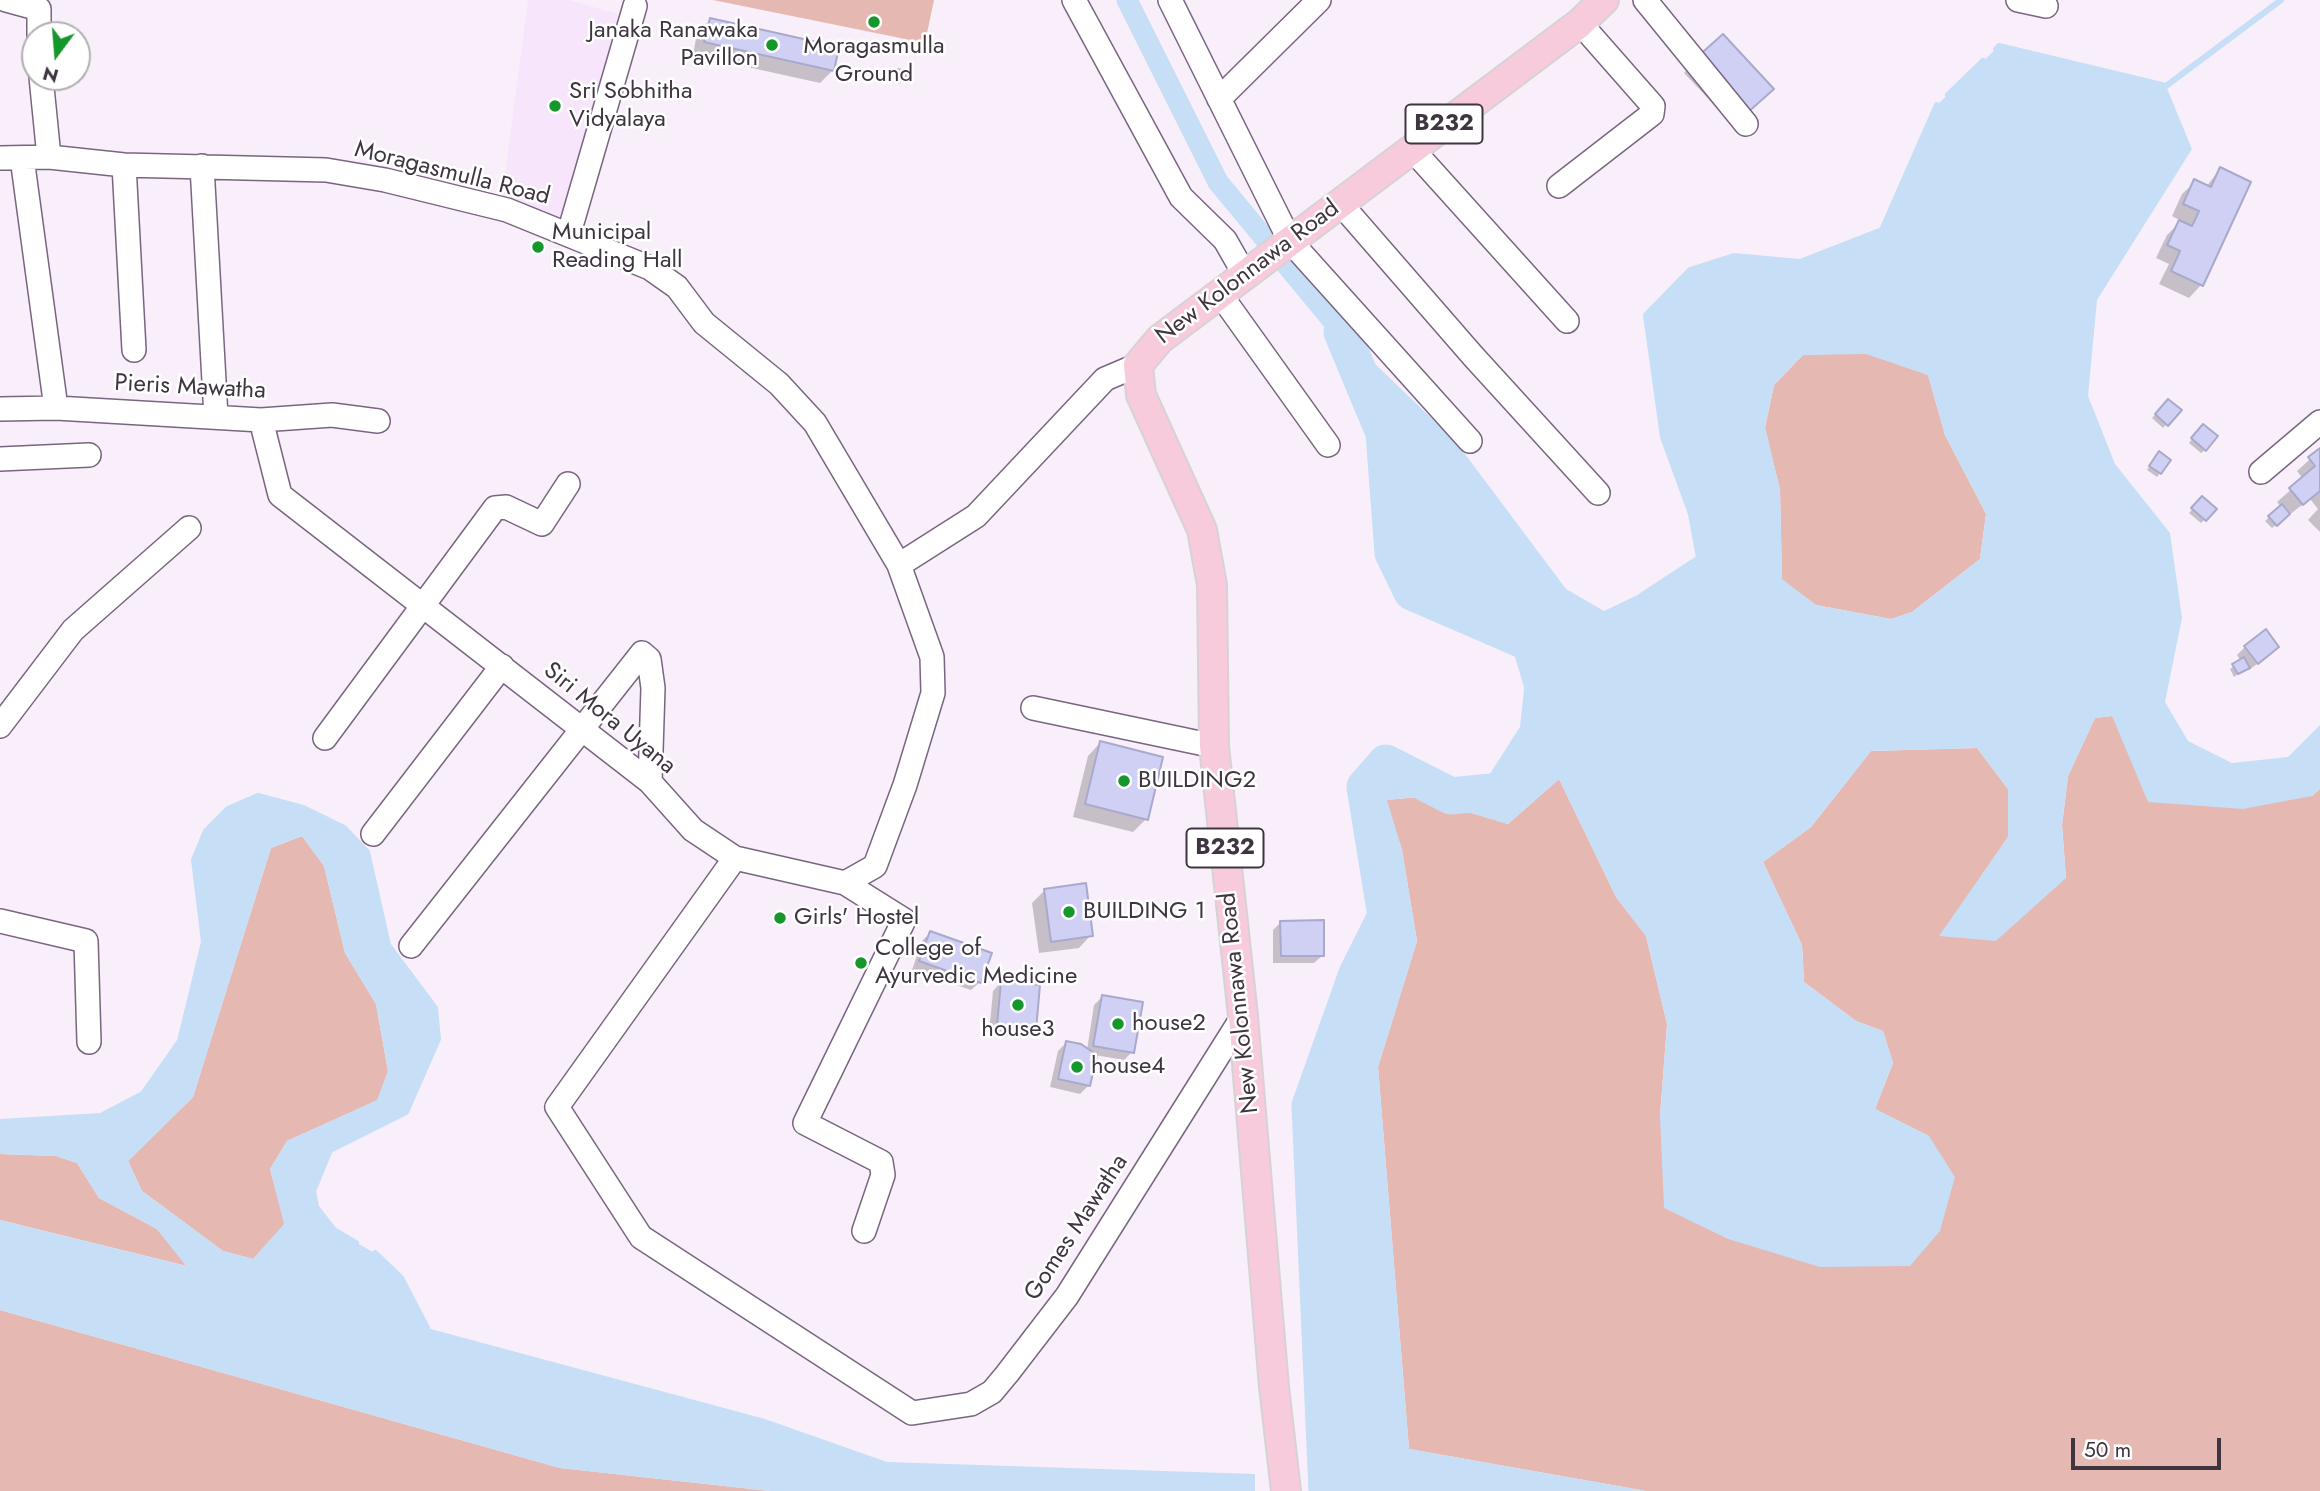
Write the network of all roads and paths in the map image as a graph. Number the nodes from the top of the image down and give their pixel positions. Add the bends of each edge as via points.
1 (6, 0) edge
2 (1074, 0) edge
3 (1170, 0) edge
4 (1319, 0) edge
5 (1604, 0) edge
6 (1645, 0) edge
7 (2018, 0) edge
8 (39, 5) edge
9 (635, 6) dead end
10 (2046, 6) dead end
11 (1580, 23) junction
12 (43, 91) edge
13 (1219, 99) junction
14 (1746, 124) dead end
15 (1411, 148) junction
16 (50, 156) junction
17 (11, 158) edge
18 (124, 165) junction
19 (202, 166) junction
20 (1559, 186) dead end
21 (1340, 203) junction
22 (569, 233) junction
23 (1286, 244) junction
24 (1248, 273) junction
25 (1220, 295) junction
26 (1567, 321) dead end
27 (134, 349) dead end
28 (1138, 365) junction
29 (56, 408) junction
30 (0, 410) edge
31 (216, 417) junction
32 (261, 420) junction
33 (378, 421) dead end
34 (2320, 422) edge
35 (1470, 441) dead end
36 (1328, 445) dead end
37 (89, 456) dead end
38 (0, 458) edge
39 (2261, 472) dead end
40 (568, 484) dead end
41 (1598, 493) dead end
42 (189, 528) dead end
43 (899, 565) junction
44 (423, 609) junction
45 (502, 666) junction
46 (1033, 708) dead end
47 (0, 726) edge
48 (582, 729) junction
49 (325, 738) dead end
50 (1214, 746) junction
51 (650, 782) junction
52 (373, 834) dead end
53 (735, 858) junction
54 (845, 883) junction
55 (0, 921) edge
56 (411, 946) dead end
57 (1243, 1016) junction
58 (89, 1042) dead end
59 (864, 1231) dead end
60 (1286, 1491) edge

1 - 8 street
2 - 24 street via 1181,197 1225,240
3 - 13 street
4 - 13 street
5 - 11 main road, New Kolonnawa Road / B232
6 - 14 street
7 - 10 street
9 - 22 street
11 - 15 main road, New Kolonnawa Road / B232
11 - 20 street via 1653,106 1652,114
12 - 16 street
13 - 23 street
15 - 21 main road, New Kolonnawa Road / B232
15 - 26 street
16 - 17 street, Moragasmulla Road
16 - 18 street, Moragasmulla Road
17 - 29 street
18 - 19 street, Moragasmulla Road
18 - 27 street
19 - 22 street, Moragasmulla Road via 326,170 385,180 507,210
19 - 31 street
21 - 23 main road, New Kolonnawa Road / B232
21 - 41 street
22 - 43 street, Moragasmulla Road via 650,268 677,287 704,323 779,384 815,422
23 - 24 main road, New Kolonnawa Road / B232
23 - 35 street
24 - 25 main road, New Kolonnawa Road / B232
25 - 28 main road, New Kolonnawa Road / B232 via 1160,339
25 - 36 street
28 - 43 street via 1105,379 976,516
28 - 50 main road, New Kolonnawa Road / B232 via 1142,395 1202,530 1212,586
29 - 30 street, Pieris Mawatha
29 - 31 street, Pieris Mawatha
31 - 32 street, Pieris Mawatha
32 - 33 street, Pieris Mawatha via 332,415
32 - 44 street, Siri Mora Uyana via 280,495
34 - 39 street
37 - 38 street
40 - 44 street via 542,524 506,507 495,508
42 - 47 street via 74,630
43 - 54 street, Moragasmulla Road via 932,657 933,693 874,866
44 - 45 street, Siri Mora Uyana
44 - 49 street
45 - 48 street, Siri Mora Uyana
45 - 52 street
46 - 50 street
48 - 51 street, Siri Mora Uyana
48 - 51 street via 642,653 649,659 653,688
48 - 56 street
50 - 57 main road, New Kolonnawa Road / B232
51 - 53 street, Siri Mora Uyana via 693,831
53 - 54 street, Siri Mora Uyana
53 - 57 street, Gomes Mawatha via 558,1107 641,1237 912,1413 971,1404 992,1392 1067,1296
54 - 59 street, Siri Mora Uyana via 904,920 805,1123 881,1162 883,1175
55 - 58 street via 86,941
57 - 60 main road, New Kolonnawa Road / B232

